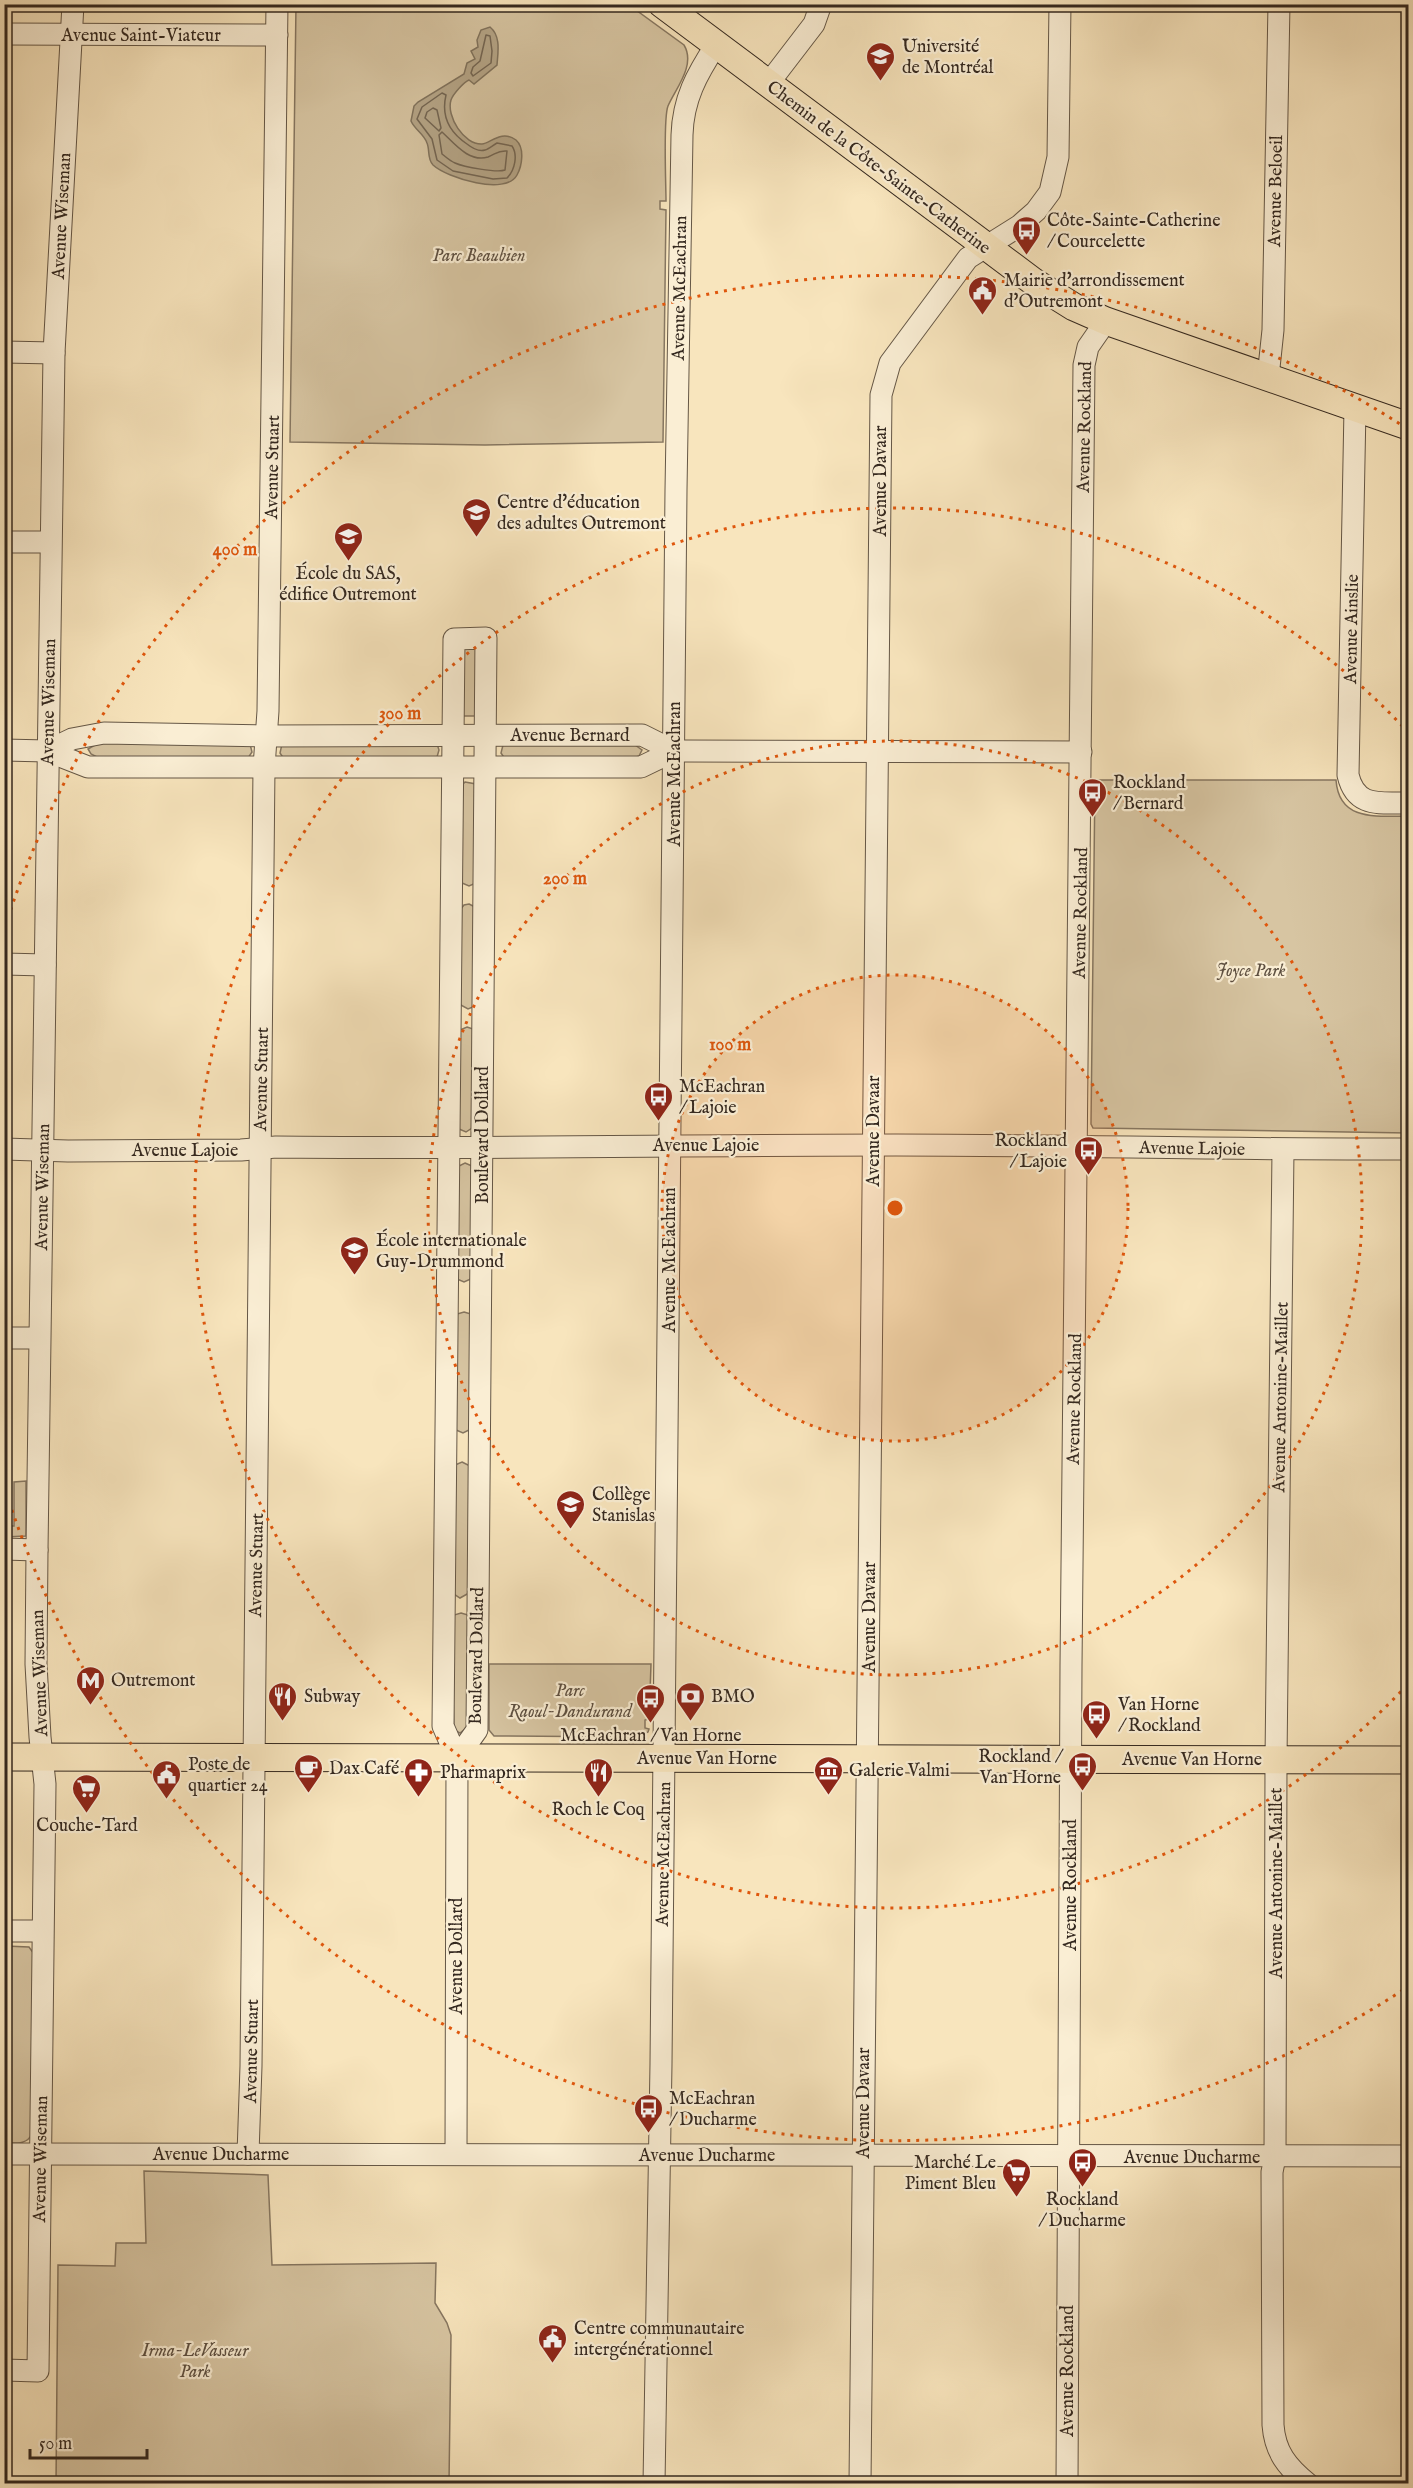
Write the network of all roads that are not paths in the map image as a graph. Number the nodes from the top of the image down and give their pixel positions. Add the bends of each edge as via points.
1 (73, 4) edge
2 (277, 4) edge
3 (662, 4) edge
4 (821, 4) edge
5 (1060, 4) edge
6 (1279, 4) edge
7 (4, 34) edge
8 (72, 34) junction
9 (277, 35) junction
10 (717, 45) junction
11 (768, 84) junction
12 (985, 246) junction
13 (1106, 321) junction
14 (4, 352) edge
15 (54, 353) junction
16 (1268, 377) junction
17 (1355, 408) junction
18 (1408, 426) edge
19 (4, 542) edge
20 (50, 542) junction
21 (453, 735) junction
22 (485, 735) junction
23 (266, 736) junction
24 (4, 750) edge
25 (47, 751) junction
26 (674, 752) junction
27 (878, 752) junction
28 (1081, 752) junction
29 (264, 767) junction
30 (453, 767) junction
31 (486, 768) junction
32 (1408, 803) edge
33 (4, 964) edge
34 (45, 965) junction
35 (669, 1145) junction
36 (873, 1145) junction
37 (482, 1146) junction
38 (1077, 1146) junction
39 (449, 1147) junction
40 (4, 1149) edge
41 (260, 1149) junction
42 (1408, 1149) edge
43 (42, 1150) junction
44 (1283, 1150) junction
45 (4, 1338) edge
46 (39, 1338) junction
47 (4, 1550) edge
48 (37, 1550) junction
49 (4, 1757) edge
50 (43, 1757) junction
51 (254, 1758) junction
52 (457, 1758) junction
53 (663, 1758) junction
54 (868, 1759) junction
55 (1071, 1760) junction
56 (1276, 1760) junction
57 (1408, 1760) edge
58 (4, 1931) edge
59 (42, 1931) junction
60 (4, 2154) edge
61 (39, 2154) junction
62 (248, 2154) junction
63 (456, 2154) junction
64 (660, 2154) junction
65 (863, 2156) junction
66 (1069, 2156) junction
67 (1408, 2156) edge
68 (1275, 2157) junction
69 (4, 2370) edge
70 (654, 2484) edge
71 (860, 2484) edge
72 (1067, 2484) edge
73 (1308, 2484) edge

1 - 8 street, Avenue Wiseman
2 - 9 street, Avenue Stuart
3 - 10 main road, Chemin de la Côte-Sainte-Catherine
4 - 11 street via 814,24
5 - 12 street, Avenue Davaar via 1058,158 1054,183 1036,211 1016,229
6 - 16 street, Avenue Beloeil via 1273,330
7 - 8 street, Avenue Saint-Viateur
8 - 9 street, Avenue Saint-Viateur
8 - 15 street, Avenue Wiseman
9 - 23 street, Avenue Stuart
10 - 11 main road, Chemin de la Côte-Sainte-Catherine
10 - 26 street, Avenue McEachran via 690,89 682,124
11 - 12 main road, Chemin de la Côte-Sainte-Catherine
12 - 13 main road, Chemin de la Côte-Sainte-Catherine via 1055,296
12 - 27 street, Avenue Davaar via 968,258 903,344 890,363 881,388
13 - 16 main road, Chemin de la Côte-Sainte-Catherine
13 - 28 street, Avenue Rockland via 1084,359
14 - 15 street
15 - 20 street, Avenue Wiseman
16 - 17 main road, Chemin de la Côte-Sainte-Catherine
17 - 18 main road, Chemin de la Côte-Sainte-Catherine
17 - 32 street, Avenue Ainslie via 1348,776 1358,797 1369,802
19 - 20 street
20 - 25 street, Avenue Wiseman
21 - 22 street, Avenue Bernard
21 - 22 street, Boulevard Dollard via 454,639 486,638
21 - 23 street, Avenue Bernard
21 - 30 street, Boulevard Dollard
22 - 26 street, Avenue Bernard via 642,735
22 - 31 street, Boulevard Dollard
23 - 25 street, Avenue Bernard via 104,733 72,739
23 - 29 street, Avenue Stuart
24 - 25 street, Avenue Bernard
25 - 29 street, Avenue Bernard via 88,767
25 - 34 street, Avenue Wiseman
26 - 27 street
26 - 31 street, Avenue Bernard via 641,767
26 - 35 street, Avenue McEachran
27 - 28 street
27 - 36 street, Avenue Davaar
28 - 38 street, Avenue Rockland
29 - 30 street, Avenue Bernard
29 - 41 street, Avenue Stuart
30 - 31 street, Avenue Bernard
30 - 39 street, Boulevard Dollard
31 - 37 street, Boulevard Dollard
33 - 34 street
34 - 43 street, Avenue Wiseman
35 - 36 street, Avenue Lajoie
35 - 37 street, Avenue Lajoie
35 - 53 street, Avenue McEachran
36 - 38 street, Avenue Lajoie
36 - 54 street, Avenue Davaar
37 - 39 street, Avenue Lajoie
37 - 52 street, Boulevard Dollard via 477,1730
38 - 44 street, Avenue Lajoie
38 - 55 street, Avenue Rockland
39 - 41 street, Avenue Lajoie
39 - 52 street, Boulevard Dollard via 443,1726
40 - 43 street, Avenue Lajoie
41 - 43 street, Avenue Lajoie
41 - 51 street, Avenue Stuart
42 - 44 street, Avenue Lajoie
43 - 46 street, Avenue Wiseman
44 - 56 street, Avenue Antonine-Maillet
45 - 46 street
46 - 48 street, Avenue Wiseman
47 - 48 street
48 - 50 street, Avenue Wiseman via 36,1664
49 - 50 main road, Avenue Van Horne
50 - 51 main road, Avenue Van Horne
50 - 59 street, Avenue Wiseman
51 - 52 main road, Avenue Van Horne
51 - 62 street, Avenue Stuart
52 - 53 main road, Avenue Van Horne
52 - 63 street, Avenue Dollard
53 - 54 main road, Avenue Van Horne
53 - 64 street, Avenue McEachran
54 - 55 main road, Avenue Van Horne
54 - 65 street, Avenue Davaar
55 - 56 main road, Avenue Van Horne
55 - 66 street, Avenue Rockland
56 - 57 main road, Avenue Van Horne
56 - 68 street, Avenue Antonine-Maillet
58 - 59 street
59 - 61 street, Avenue Wiseman
60 - 61 street, Avenue Ducharme
61 - 62 street, Avenue Ducharme
61 - 69 street, Avenue Wiseman via 38,2371
62 - 63 street, Avenue Ducharme
63 - 64 street, Avenue Ducharme
64 - 65 street, Avenue Ducharme
64 - 70 street, Avenue McEachran
65 - 66 street, Avenue Ducharme
65 - 71 street, Avenue Davaar
66 - 68 street, Avenue Ducharme
66 - 72 street, Avenue Rockland
67 - 68 street, Avenue Ducharme
68 - 73 street, Avenue Antonine-Maillet via 1273,2425 1276,2446 1288,2467

